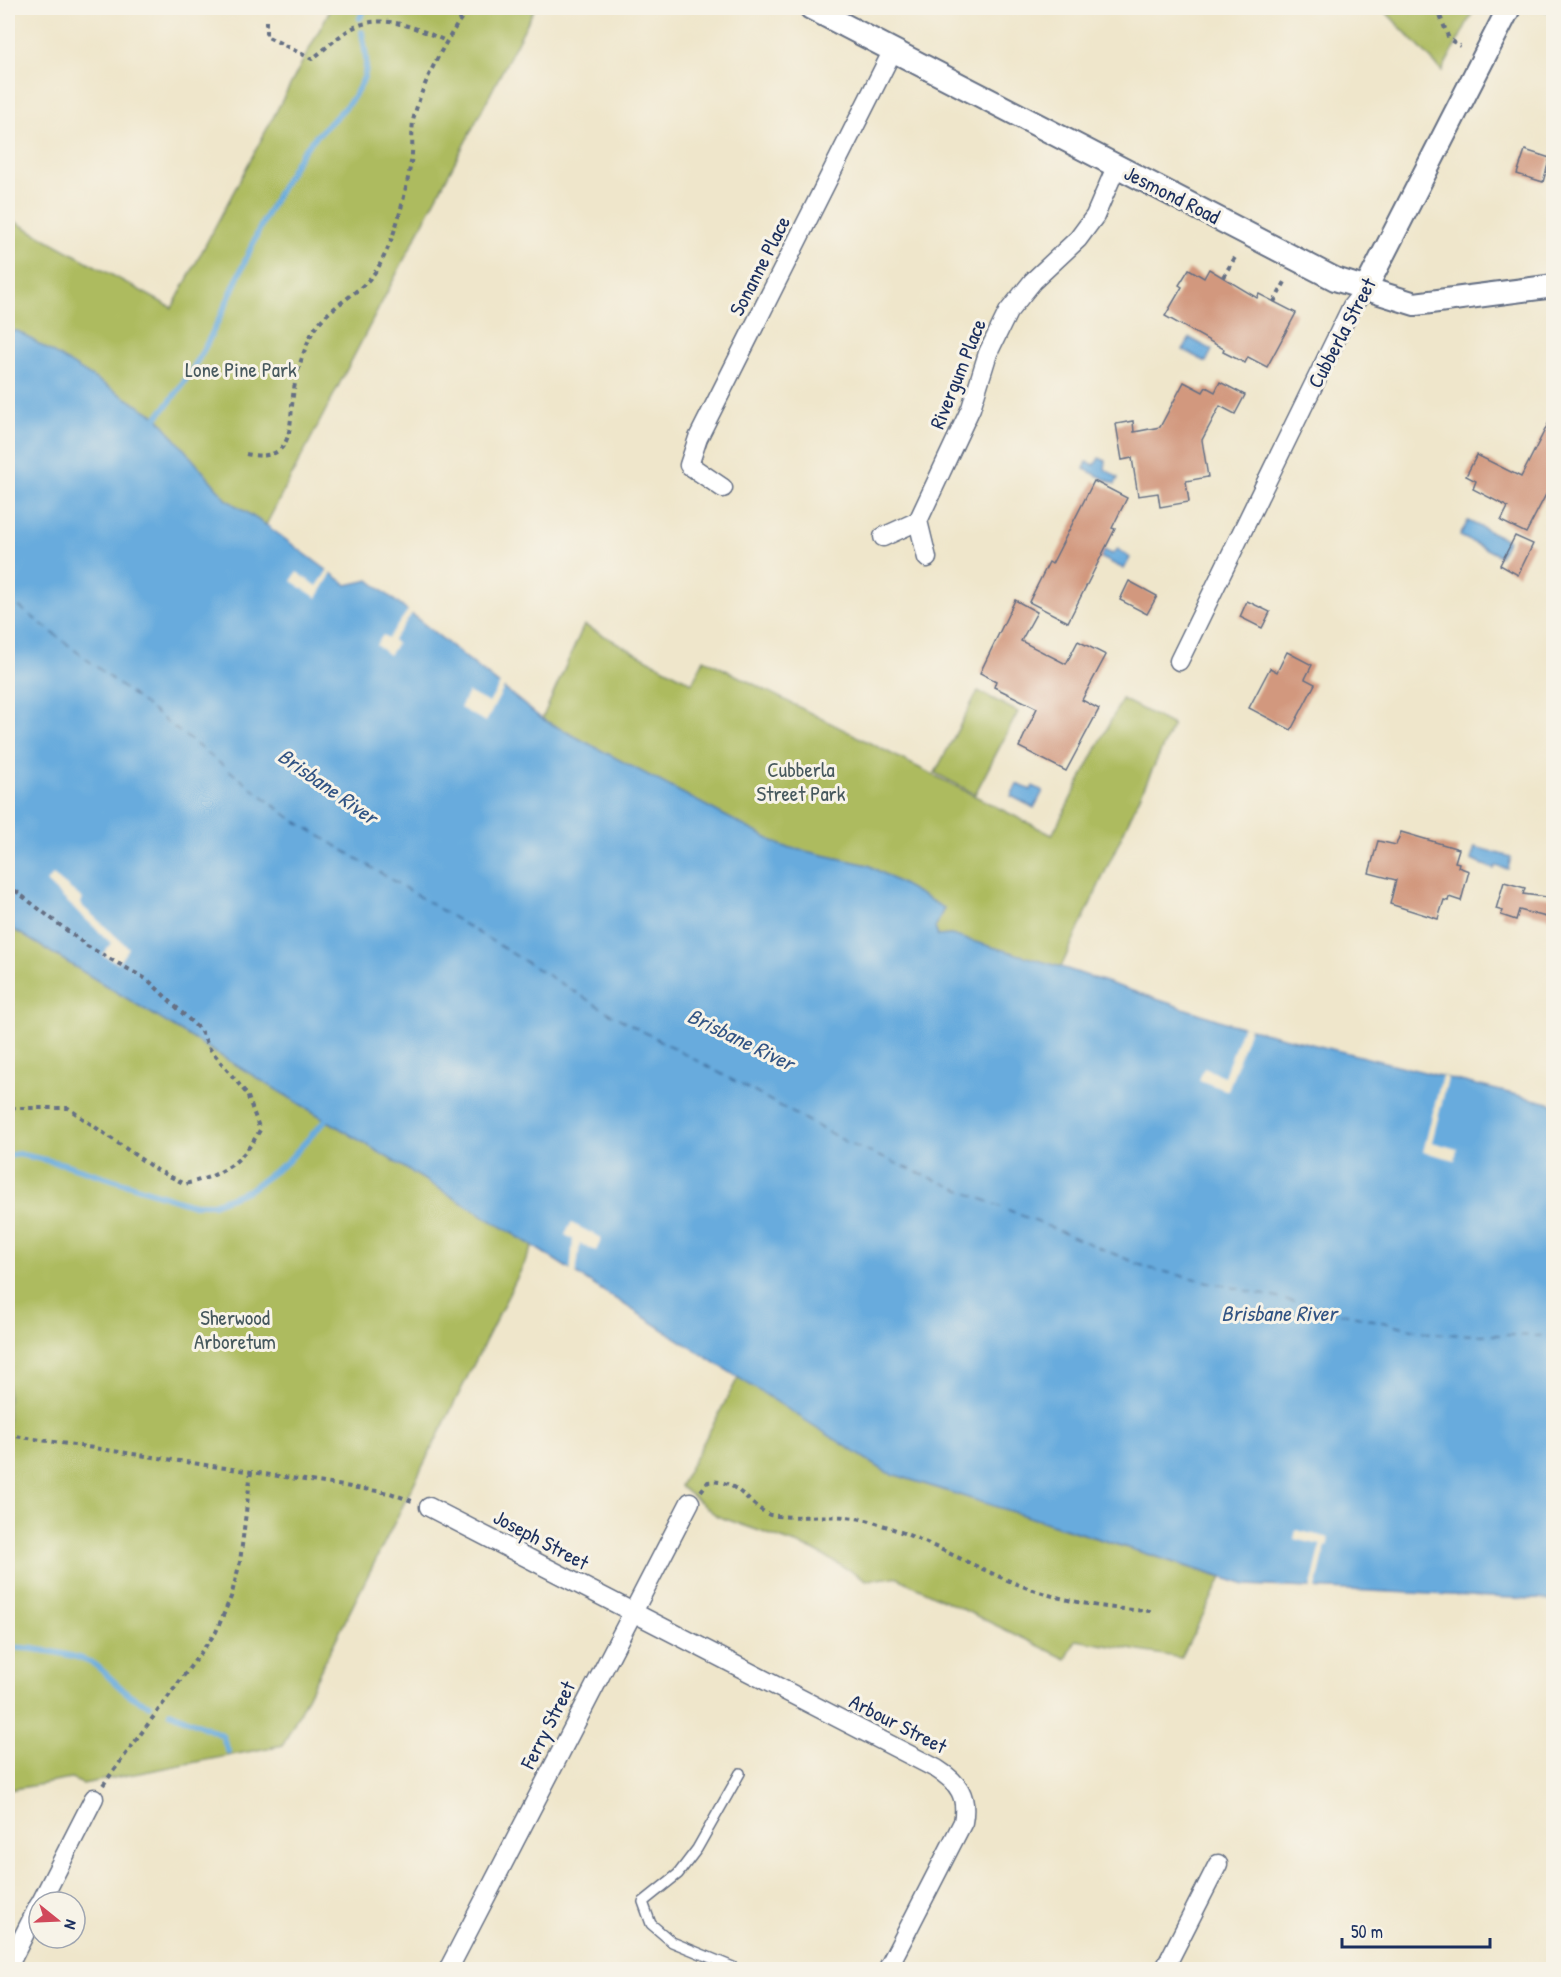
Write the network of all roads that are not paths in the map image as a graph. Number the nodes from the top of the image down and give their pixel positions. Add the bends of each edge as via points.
1 (811, 8) edge
2 (1509, 8) edge
3 (893, 50) junction
4 (1116, 167) junction
5 (1554, 286) edge
6 (1365, 290) junction
7 (723, 488) dead end
8 (918, 521) junction
9 (883, 537) dead end
10 (927, 558) dead end
11 (1179, 661) dead end
12 (690, 1502) road end
13 (429, 1508) road end
14 (632, 1613) junction
15 (740, 1773) dead end
16 (94, 1798) road end
17 (1218, 1864) dead end
18 (47, 1890) edge
19 (27, 1930) edge
20 (8, 1967) edge
21 (448, 1970) edge
22 (732, 1970) edge
23 (887, 1970) edge
24 (1164, 1970) edge

1 - 3 street, Jesmond Road
2 - 6 street, Cubberla Street
3 - 4 street, Jesmond Road
3 - 7 street, Sonanne Place via 698,438 689,465
4 - 6 street, Jesmond Road via 1335,279
4 - 8 street, Rivergum Place via 1095,216 1078,239 1033,280 1008,312 988,353 971,408
5 - 6 street, Jesmond Road via 1416,304
6 - 11 street, Cubberla Street via 1352,306
8 - 9 street
8 - 10 street
12 - 14 street, Ferry Street
13 - 14 street, Joseph Street
14 - 21 street, Ferry Street
14 - 23 street, Arbour Street via 938,1769 957,1783 964,1798 963,1822
15 - 22 lane via 691,1857 678,1874 643,1902 651,1924 672,1942 733,1967
16 - 18 street
17 - 24 street
19 - 20 street

